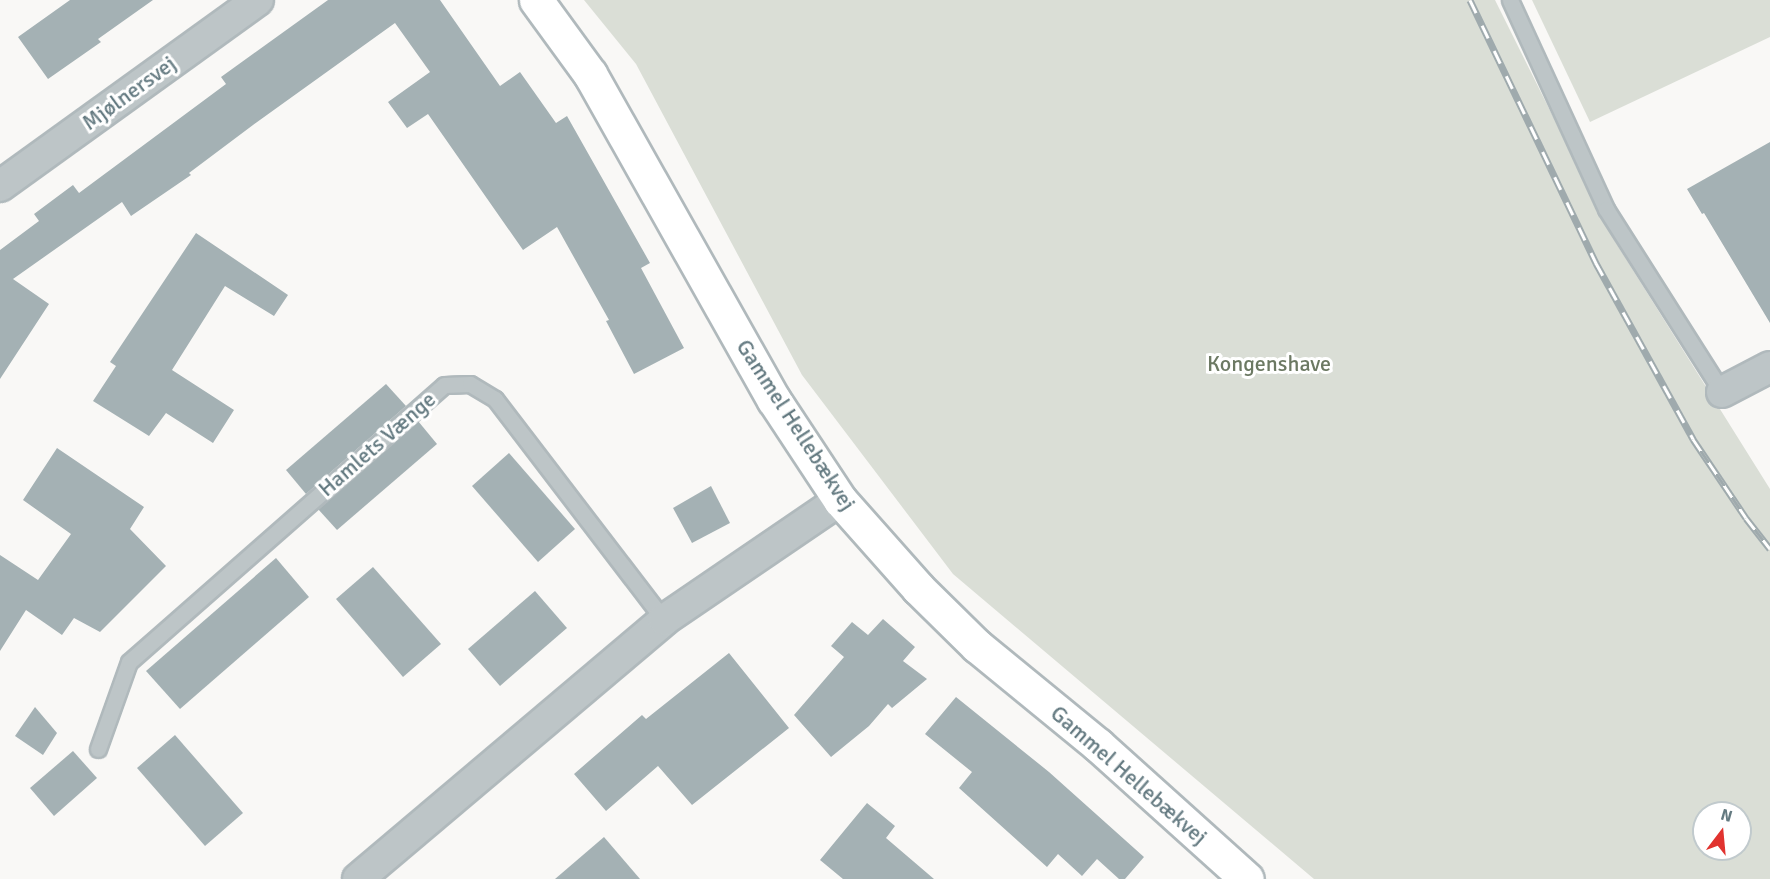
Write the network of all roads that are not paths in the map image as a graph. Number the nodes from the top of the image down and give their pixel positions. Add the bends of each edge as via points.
1 (258, 0) edge
2 (536, 0) edge
3 (1510, 0) edge
4 (0, 186) edge
5 (1770, 367) edge
6 (1722, 392) joint
7 (840, 500) junction
8 (664, 620) junction
9 (98, 749) dead end
10 (357, 879) edge
11 (1247, 879) edge

1 - 4 street, Mjølnersvej
2 - 7 main road, Gammel Hellebækvej via 590,74 774,400
3 - 6 lane via 1606,209
5 - 6 street
7 - 8 street
7 - 11 main road, Gammel Hellebækvej via 918,588 977,646 1098,745
8 - 9 lane, Hamlets Vænge via 495,399 470,384 444,385 129,662
8 - 10 street

